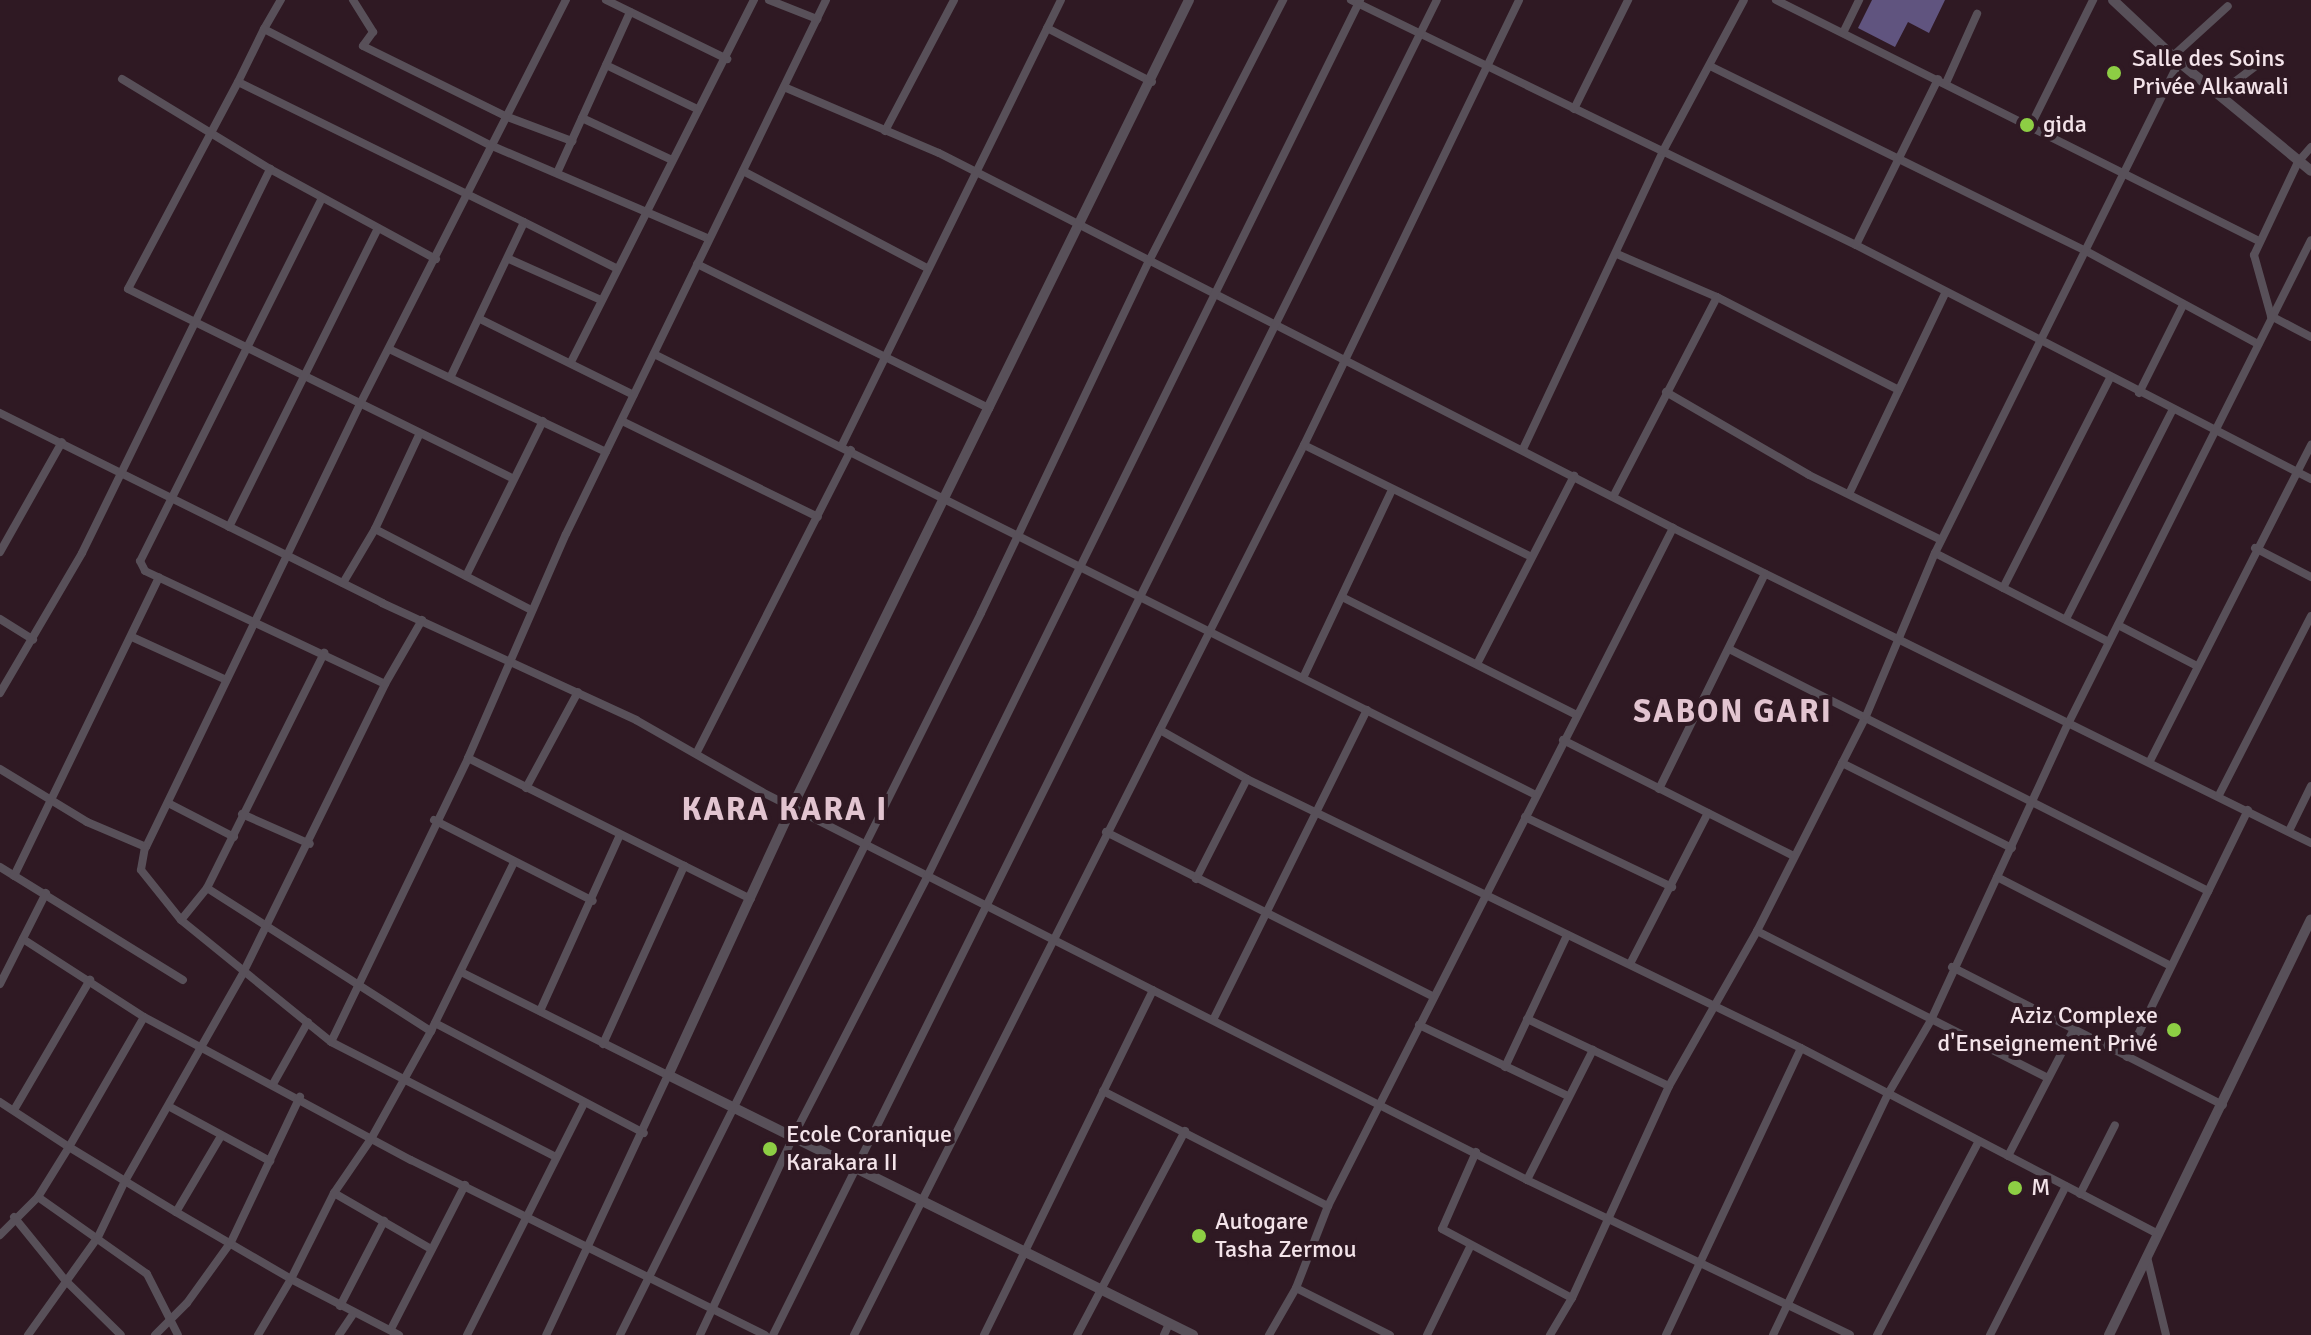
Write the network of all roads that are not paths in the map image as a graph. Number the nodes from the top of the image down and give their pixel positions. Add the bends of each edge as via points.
1 (281, 0) edge
2 (353, 0) edge
3 (566, 0) edge
4 (606, 0) edge
5 (754, 0) edge
6 (769, 0) edge
7 (826, 0) edge
8 (954, 0) edge
9 (1061, 0) edge
10 (1189, 0) edge
11 (1283, 0) edge
12 (1437, 0) edge
13 (1519, 0) edge
14 (1628, 0) edge
15 (1744, 0) edge
16 (1776, 0) edge
17 (1859, 0) edge
18 (2093, 0) edge
19 (2113, 0) edge
20 (1356, 1) edge
21 (2228, 6) dead end
22 (630, 12) junction
23 (1977, 14) dead end
24 (817, 19) junction
25 (1047, 28) junction
26 (264, 29) junction
27 (1843, 33) junction
28 (1421, 35) junction
29 (727, 59) junction
30 (2176, 59) junction
31 (2265, 59) dead end
32 (606, 65) junction
33 (1710, 66) junction
34 (1486, 67) junction
35 (122, 79) dead end
36 (1942, 81) junction
37 (238, 82) junction
38 (1152, 82) junction
39 (784, 87) junction
40 (2220, 93) junction
41 (697, 109) junction
42 (1574, 109) junction
43 (505, 116) junction
44 (582, 118) junction
45 (2031, 125) junction
46 (885, 131) junction
47 (208, 133) junction
48 (572, 141) junction
49 (490, 145) junction
50 (2311, 147) edge
51 (1663, 151) junction
52 (672, 160) junction
53 (1898, 161) junction
54 (2298, 162) junction
55 (270, 169) junction
56 (743, 171) junction
57 (2122, 171) junction
58 (2311, 171) edge
59 (557, 173) junction
60 (977, 173) junction
61 (466, 193) junction
62 (322, 198) junction
63 (646, 211) junction
64 (524, 222) junction
65 (1080, 227) junction
66 (378, 228) junction
67 (709, 239) junction
68 (2311, 240) edge
69 (2259, 241) junction
70 (1856, 245) junction
71 (2086, 251) junction
72 (1617, 254) junction
73 (436, 259) junction
74 (509, 259) junction
75 (1148, 263) junction
76 (697, 264) junction
77 (616, 268) junction
78 (927, 268) junction
79 (1215, 294) junction
80 (1945, 294) junction
81 (1717, 297) junction
82 (601, 300) junction
83 (2183, 305) junction
84 (2271, 316) junction
85 (482, 320) junction
86 (1276, 324) junction
87 (196, 325) junction
88 (2311, 337) edge
89 (2040, 342) junction
90 (2258, 344) junction
91 (389, 349) junction
92 (246, 351) junction
93 (654, 354) junction
94 (884, 355) junction
95 (1343, 358) junction
96 (571, 362) junction
97 (451, 376) junction
98 (2110, 378) junction
99 (302, 379) junction
100 (1899, 390) junction
101 (1666, 392) junction
102 (2139, 393) junction
103 (634, 395) junction
104 (359, 406) junction
105 (989, 408) junction
106 (2173, 409) junction
107 (0, 413) edge
108 (543, 421) junction
109 (622, 421) junction
110 (2217, 431) junction
111 (419, 435) junction
112 (62, 442) junction
113 (842, 445) junction
114 (1304, 445) junction
115 (2311, 445) edge
116 (1523, 449) junction
117 (851, 450) junction
118 (606, 452) junction
119 (121, 472) junction
120 (2298, 473) junction
121 (1574, 476) junction
122 (512, 478) junction
123 (2311, 479) edge
124 (1392, 490) junction
125 (1849, 494) junction
126 (1614, 495) junction
127 (946, 499) junction
128 (172, 501) junction
129 (818, 517) junction
130 (229, 527) junction
131 (1673, 528) junction
132 (375, 529) junction
133 (1018, 536) junction
134 (1941, 540) junction
135 (2255, 548) junction
136 (0, 552) edge
137 (1935, 553) junction
138 (286, 554) junction
139 (1530, 556) junction
140 (1080, 567) junction
141 (1765, 574) junction
142 (466, 576) junction
143 (159, 577) junction
144 (2311, 577) edge
145 (343, 583) junction
146 (2003, 588) junction
147 (1143, 598) junction
148 (1344, 598) junction
149 (531, 610) junction
150 (2311, 616) edge
151 (0, 619) edge
152 (2066, 619) junction
153 (422, 620) junction
154 (256, 622) junction
155 (2118, 625) junction
156 (1209, 633) junction
157 (132, 637) junction
158 (1897, 638) junction
159 (33, 640) junction
160 (2109, 642) junction
161 (1729, 649) junction
162 (324, 653) junction
163 (508, 659) junction
164 (1477, 664) junction
165 (2197, 666) junction
166 (1303, 678) junction
167 (224, 679) junction
168 (385, 684) junction
169 (578, 692) junction
170 (0, 693) edge
171 (1367, 710) junction
172 (1575, 714) junction
173 (1866, 716) junction
174 (2069, 722) junction
175 (1160, 730) junction
176 (1563, 740) junction
177 (697, 752) junction
178 (468, 758) junction
179 (2150, 761) junction
180 (1842, 763) junction
181 (0, 769) edge
182 (1247, 779) junction
183 (2311, 786) edge
184 (526, 788) junction
185 (1659, 789) junction
186 (1536, 795) junction
187 (2219, 795) junction
188 (54, 800) junction
189 (2033, 801) junction
190 (170, 804) junction
191 (792, 807) junction
192 (2248, 810) junction
193 (1708, 813) junction
194 (242, 814) junction
195 (1319, 814) junction
196 (1525, 817) junction
197 (434, 820) junction
198 (2289, 831) junction
199 (1106, 832) junction
200 (234, 837) junction
201 (619, 837) junction
202 (865, 843) junction
203 (2311, 843) edge
204 (310, 844) junction
205 (146, 847) junction
206 (2012, 848) junction
207 (1794, 856) junction
208 (514, 862) junction
209 (684, 866) junction
210 (0, 867) edge
211 (928, 875) junction
212 (14, 876) junction
213 (1997, 877) junction
214 (1196, 879) junction
215 (1672, 887) junction
216 (207, 888) junction
217 (2208, 891) junction
218 (46, 893) junction
219 (1484, 895) junction
220 (751, 899) junction
221 (593, 901) junction
222 (988, 906) junction
223 (1264, 914) junction
224 (2311, 919) edge
225 (181, 920) junction
226 (266, 927) junction
227 (1757, 931) junction
228 (1567, 935) junction
229 (1056, 938) junction
230 (23, 939) junction
231 (1630, 964) junction
232 (2171, 966) junction
233 (1952, 967) junction
234 (461, 972) junction
235 (243, 973) junction
236 (90, 980) junction
237 (183, 980) dead end
238 (0, 984) edge
239 (358, 987) junction
240 (1153, 990) junction
241 (1434, 997) junction
242 (1713, 1007) junction
243 (540, 1011) junction
244 (144, 1017) junction
245 (1214, 1018) junction
246 (1527, 1019) junction
247 (1931, 1020) junction
248 (308, 1022) junction
249 (1419, 1025) junction
250 (433, 1027) junction
251 (2073, 1031) junction
252 (331, 1042) junction
253 (603, 1044) junction
254 (201, 1046) junction
255 (1801, 1048) junction
256 (1593, 1050) junction
257 (2127, 1057) junction
258 (1505, 1067) junction
259 (668, 1075) junction
260 (2046, 1077) junction
261 (404, 1082) junction
262 (273, 1084) junction
263 (1669, 1086) junction
264 (1103, 1091) junction
265 (1888, 1094) junction
266 (1566, 1095) junction
267 (300, 1097) junction
268 (0, 1102) edge
269 (1380, 1102) junction
270 (583, 1105) junction
271 (2223, 1105) junction
272 (170, 1107) junction
273 (736, 1107) junction
274 (14, 1110) junction
275 (2115, 1125) dead end
276 (1185, 1131) junction
277 (644, 1133) junction
278 (221, 1136) junction
279 (793, 1137) junction
280 (371, 1139) junction
281 (1979, 1141) junction
282 (69, 1147) junction
283 (1476, 1152) junction
284 (554, 1156) junction
285 (2008, 1156) junction
286 (270, 1161) junction
287 (858, 1170) junction
288 (1527, 1180) junction
289 (125, 1181) junction
290 (465, 1185) junction
291 (2066, 1186) junction
292 (334, 1193) junction
293 (2080, 1194) junction
294 (38, 1197) junction
295 (921, 1202) junction
296 (1328, 1206) junction
297 (176, 1212) junction
298 (14, 1217) junction
299 (1606, 1217) junction
300 (523, 1218) junction
301 (384, 1221) junction
302 (2159, 1234) junction
303 (0, 1235) edge
304 (98, 1237) junction
305 (231, 1242) junction
306 (586, 1245) junction
307 (1470, 1247) junction
308 (431, 1249) junction
309 (1023, 1253) junction
310 (2147, 1257) junction
311 (1703, 1262) junction
312 (649, 1276) junction
313 (291, 1279) junction
314 (65, 1280) junction
315 (1296, 1288) junction
316 (1101, 1289) junction
317 (1572, 1298) junction
318 (1789, 1305) junction
319 (340, 1306) junction
320 (715, 1310) junction
321 (353, 1314) junction
322 (169, 1321) junction
323 (1169, 1324) junction
324 (395, 1332) edge
325 (28, 1335) edge
326 (121, 1335) edge
327 (155, 1335) edge
328 (178, 1335) edge
329 (258, 1335) edge
330 (339, 1335) edge
331 (467, 1335) edge
332 (546, 1335) edge
333 (620, 1335) edge
334 (700, 1335) edge
335 (765, 1335) edge
336 (773, 1335) edge
337 (854, 1335) edge
338 (984, 1335) edge
339 (1077, 1335) edge
340 (1164, 1335) edge
341 (1193, 1335) edge
342 (1269, 1335) edge
343 (1390, 1335) edge
344 (1427, 1335) edge
345 (1550, 1335) edge
346 (1666, 1335) edge
347 (1773, 1335) edge
348 (1850, 1335) edge
349 (1877, 1335) edge
350 (1990, 1335) edge
351 (2109, 1335) edge
352 (2166, 1335) edge

1 - 26 street
2 - 43 street via 373,32 363,46
3 - 43 street
4 - 22 street
5 - 29 street
6 - 24 street
7 - 24 street
8 - 46 street
9 - 25 street
10 - 38 street
11 - 75 street
12 - 28 street
13 - 34 street
14 - 42 street
15 - 33 street
16 - 27 street
17 - 27 street
18 - 45 street
19 - 30 street
20 - 28 street
20 - 79 street
21 - 30 street
22 - 29 street
22 - 32 street
23 - 36 street
24 - 39 street
25 - 38 street
25 - 60 street
26 - 37 street
26 - 49 street
27 - 36 street
28 - 34 street
28 - 86 street
29 - 41 street
30 - 40 street
30 - 57 street
31 - 40 street
32 - 41 street
32 - 44 street
33 - 51 street
33 - 53 street
34 - 42 street
34 - 95 street
35 - 47 street
36 - 45 street
36 - 53 street
37 - 47 street
37 - 61 street
38 - 65 street
39 - 46 street
39 - 56 street
40 - 54 street
41 - 52 street
42 - 51 street
43 - 48 street
43 - 49 street
44 - 48 street
44 - 52 street
45 - 57 street
46 - 60 street
47 - 55 street
47 - 87 street via 128,289
48 - 59 street
49 - 59 street
49 - 61 street
50 - 54 street
51 - 70 street
51 - 72 street
52 - 63 street
53 - 70 street
53 - 71 street
54 - 58 street
54 - 69 street
55 - 62 street
55 - 87 street
56 - 67 street
56 - 78 street
57 - 69 street
57 - 71 street
59 - 63 street
60 - 65 street
60 - 78 street
61 - 64 street
61 - 73 street
62 - 66 street
62 - 92 street
63 - 67 street
63 - 77 street
64 - 74 street
64 - 77 street
65 - 75 street
65 - 105 street
66 - 73 street
66 - 99 street
67 - 76 street
68 - 84 street
69 - 84 street via 2254,255
70 - 80 street
71 - 83 street
71 - 89 street
72 - 81 street
72 - 116 street
73 - 91 street
74 - 82 street
74 - 85 street
75 - 79 street
75 - 133 street
76 - 93 street
76 - 94 street
77 - 82 street
78 - 94 street
79 - 86 street
79 - 140 street
80 - 89 street
80 - 100 street
81 - 100 street
81 - 101 street
82 - 96 street
83 - 90 street
83 - 102 street
84 - 88 street
84 - 90 street
85 - 96 street
85 - 97 street
86 - 95 street
86 - 147 street
87 - 92 street
87 - 119 street
89 - 98 street
89 - 134 street
90 - 110 street
91 - 97 street
91 - 104 street
92 - 99 street
92 - 128 street
93 - 103 street
93 - 113 street
94 - 105 street
94 - 113 street
95 - 114 street
95 - 116 street
96 - 103 street
97 - 108 street
98 - 102 street
98 - 146 street
99 - 104 street
99 - 130 street
100 - 125 street
101 - 125 street
101 - 126 street
102 - 106 street
103 - 109 street
104 - 111 street
104 - 138 street
105 - 127 street
106 - 110 street
106 - 152 street
107 - 112 street
108 - 118 street
108 - 122 street
109 - 118 street
109 - 129 street
110 - 120 street
110 - 155 street
111 - 122 street
111 - 132 street
112 - 119 street
112 - 136 street
113 - 117 street
114 - 124 street
114 - 156 street
115 - 120 street
116 - 121 street
117 - 127 street
117 - 129 street
118 - 149 street
119 - 128 street
119 - 159 street
120 - 123 street
120 - 135 street
121 - 126 street
121 - 139 street
122 - 142 street
124 - 139 street
124 - 148 street
125 - 134 street
126 - 131 street
127 - 133 street
127 - 191 street
128 - 130 street
128 - 143 street via 140,561
129 - 177 street
130 - 138 street
131 - 141 street
131 - 172 street
132 - 142 street
132 - 145 street
133 - 140 street
133 - 202 street
134 - 137 street
135 - 144 street
135 - 165 street
137 - 146 street
137 - 158 street
138 - 145 street
138 - 154 street
139 - 164 street
140 - 147 street
140 - 211 street
141 - 158 street
141 - 161 street
142 - 149 street
143 - 154 street
143 - 157 street
145 - 153 street
146 - 152 street
147 - 156 street
147 - 222 street
148 - 164 street
148 - 166 street
149 - 163 street
150 - 187 street
151 - 159 street
152 - 160 street
153 - 163 street
153 - 168 street
154 - 162 street
154 - 167 street
155 - 160 street
155 - 165 street
156 - 166 street
156 - 175 street
157 - 167 street
157 - 188 street
158 - 173 street
158 - 174 street
159 - 170 street
160 - 174 street
161 - 173 street
161 - 185 street
162 - 168 street
162 - 194 street
163 - 169 street
163 - 178 street
164 - 172 street
165 - 179 street
166 - 171 street
167 - 190 street
168 - 204 street
169 - 177 street
169 - 184 street
171 - 186 street
171 - 195 street
172 - 176 street
173 - 180 street
173 - 189 street
174 - 179 street
174 - 189 street
175 - 182 street
175 - 199 street
176 - 185 street
176 - 186 street
177 - 191 street
178 - 184 street
178 - 197 street
179 - 187 street
180 - 206 street
180 - 207 street
181 - 188 street
182 - 195 street
182 - 214 street
183 - 198 street
184 - 201 street
185 - 193 street
186 - 196 street
187 - 192 street
188 - 205 street
188 - 212 street
189 - 206 street
189 - 217 street
190 - 200 street
190 - 205 street
191 - 202 street
191 - 220 street
192 - 198 street
192 - 217 street
193 - 207 street
193 - 215 street
194 - 200 street
194 - 204 street
195 - 219 street
195 - 223 street
196 - 215 street
196 - 219 street
197 - 208 street
197 - 239 street
198 - 203 street
199 - 214 street
199 - 229 street
200 - 216 street
201 - 209 street
201 - 221 street
202 - 211 street
202 - 273 street
204 - 226 street
205 - 225 street via 141,870
206 - 213 street
207 - 227 street
208 - 221 street
208 - 234 street
209 - 220 street
209 - 253 street
210 - 212 street
211 - 222 street
211 - 279 street
212 - 218 street
213 - 232 street
213 - 233 street
214 - 223 street
215 - 231 street
216 - 225 street
216 - 226 street
217 - 232 street
218 - 230 street
218 - 237 street
219 - 228 street
219 - 241 street
220 - 259 street
221 - 243 street
222 - 229 street
222 - 287 street
223 - 241 street
223 - 245 street
224 - 271 street
225 - 235 street
226 - 235 street
226 - 239 street
227 - 242 street
227 - 247 street
228 - 231 street
228 - 246 street
229 - 240 street
229 - 295 street
230 - 236 street
230 - 238 street
231 - 242 street
232 - 257 street
233 - 247 street
233 - 251 street
234 - 243 street
234 - 250 street
235 - 248 street
235 - 254 street
236 - 244 street
236 - 274 street
239 - 250 street
239 - 252 street
240 - 245 street
240 - 264 street
241 - 249 street
242 - 255 street
242 - 263 street
243 - 253 street
244 - 254 street
244 - 282 street
245 - 269 street
246 - 256 street
246 - 258 street
247 - 260 street
247 - 265 street
248 - 252 street
248 - 262 street
249 - 258 street
249 - 269 street
250 - 261 street
250 - 270 street
251 - 257 street
251 - 260 street
252 - 261 street
253 - 259 street
254 - 262 street
254 - 272 street
255 - 265 street
255 - 311 street
256 - 263 street
256 - 266 street
257 - 271 street
258 - 266 street
259 - 273 street
259 - 277 street
260 - 285 street
261 - 280 street
261 - 284 street
262 - 267 street
263 - 299 street
264 - 276 street
264 - 309 street
265 - 281 street
265 - 318 street
266 - 288 street
267 - 280 street
267 - 286 street
268 - 274 street
269 - 283 street
269 - 296 street
270 - 277 street
270 - 284 street
271 - 302 street
272 - 278 street
272 - 289 street
273 - 279 street
273 - 312 street
274 - 282 street
275 - 293 street
276 - 296 street
276 - 316 street
277 - 306 street
278 - 286 street
278 - 297 street
279 - 287 street
279 - 320 street
280 - 290 street
280 - 292 street
281 - 285 street
281 - 349 street
282 - 289 street
282 - 294 street
283 - 288 street
283 - 307 street via 1442,1229
284 - 300 street
285 - 291 street
286 - 305 street
287 - 295 street
287 - 336 street
288 - 299 street
289 - 297 street
289 - 304 street
290 - 300 street
290 - 308 street
291 - 293 street
291 - 350 street
292 - 301 street
292 - 313 street
293 - 302 street
294 - 298 street
294 - 304 street
295 - 309 street
295 - 337 street
296 - 315 street
297 - 305 street
298 - 303 street
298 - 314 street
299 - 311 street
299 - 317 street
300 - 306 street
300 - 331 street
301 - 308 street
301 - 319 street
302 - 310 street
304 - 314 street
304 - 322 street via 155,1282
305 - 313 street
305 - 322 street
306 - 312 street
306 - 332 street
307 - 317 street
307 - 344 street
308 - 324 street
309 - 316 street
309 - 338 street
310 - 351 street
310 - 352 street
311 - 318 street
311 - 346 street
312 - 320 street
312 - 333 street
313 - 319 street
313 - 329 street
314 - 325 street
314 - 326 street
315 - 342 street
315 - 343 street
316 - 323 street
316 - 339 street
317 - 345 street
318 - 347 street
318 - 348 street
319 - 321 street
320 - 334 street
320 - 335 street
321 - 324 street
321 - 330 street
322 - 327 street
322 - 328 street
323 - 340 street
323 - 341 street

